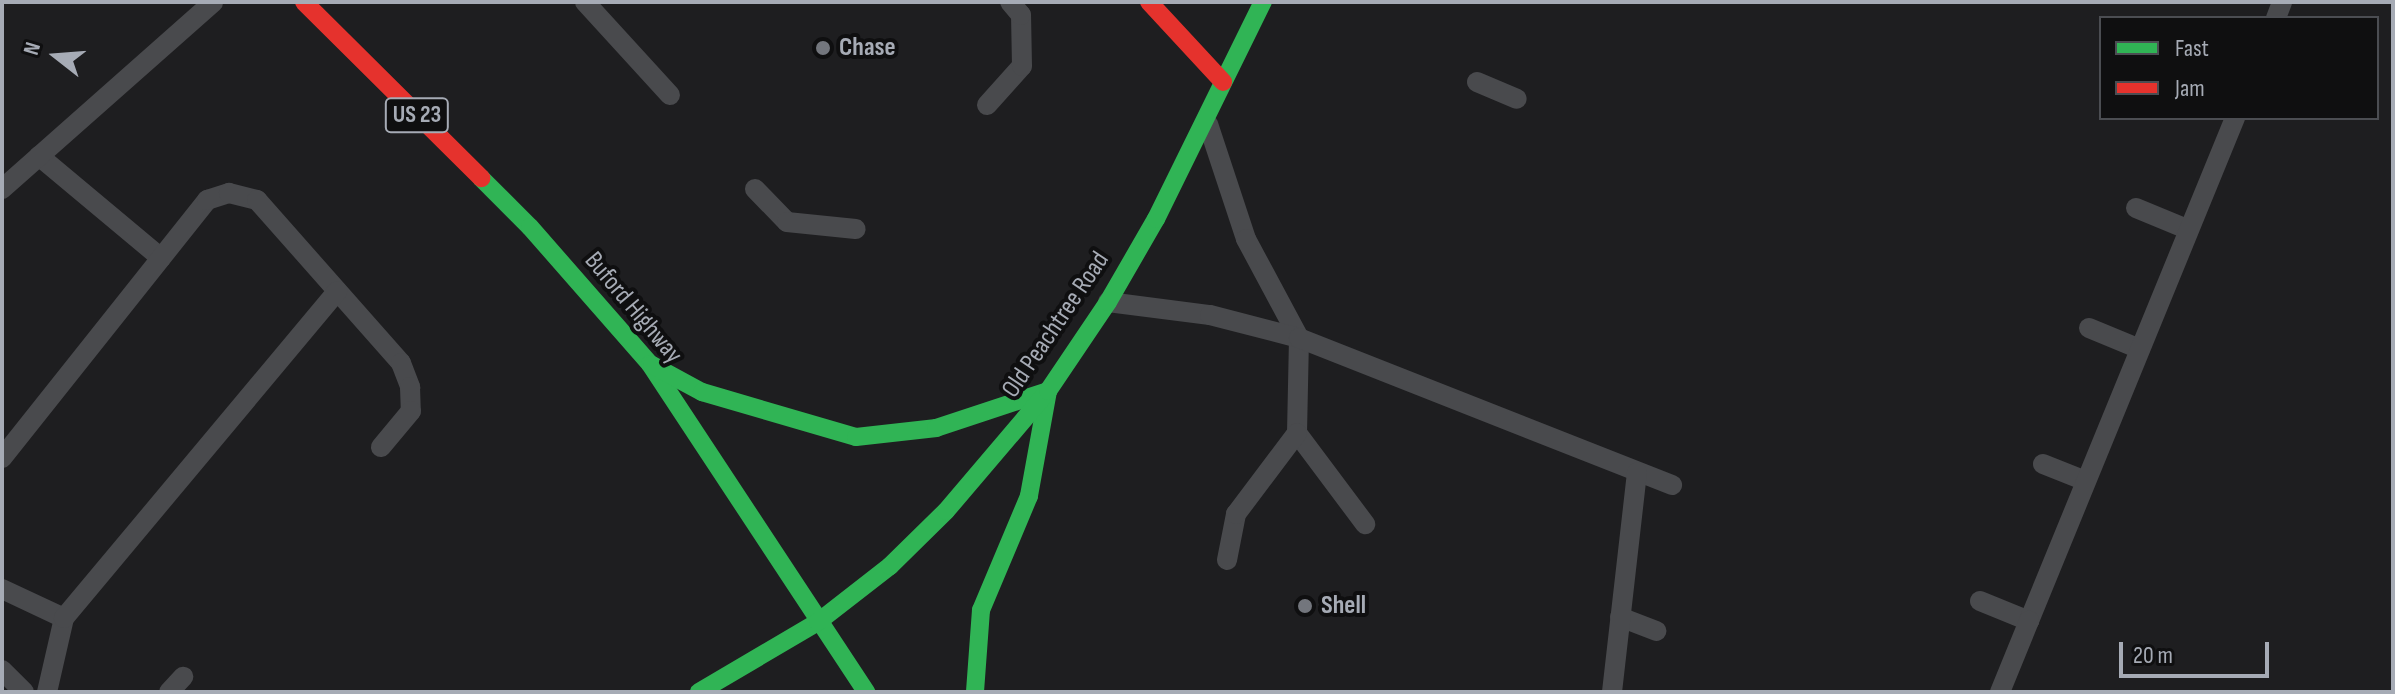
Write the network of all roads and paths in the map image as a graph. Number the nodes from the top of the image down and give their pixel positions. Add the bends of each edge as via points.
1 (213, 2) edge
2 (304, 2) edge
3 (585, 2) edge
4 (1010, 2) edge
5 (1149, 2) edge
6 (1263, 2) edge
7 (1223, 82) junction
8 (1477, 82) dead end
9 (670, 95) dead end
10 (1517, 99) dead end
11 (987, 105) dead end
12 (1206, 120) junction
13 (2234, 120) edge
14 (39, 156) junction
15 (2, 189) edge
16 (755, 189) dead end
17 (2136, 208) dead end
18 (856, 229) dead end
19 (2189, 230) junction
20 (161, 258) junction
21 (337, 291) junction
22 (1108, 302) junction
23 (2089, 328) dead end
24 (1299, 338) junction
25 (2140, 349) junction
26 (650, 364) junction
27 (1048, 391) junction
28 (1297, 433) junction
29 (381, 447) dead end
30 (2, 458) edge
31 (2043, 464) dead end
32 (1637, 472) junction
33 (2086, 481) junction
34 (1672, 485) dead end
35 (1365, 524) dead end
36 (1227, 560) dead end
37 (2, 589) edge
38 (1980, 601) dead end
39 (1620, 617) junction
40 (64, 618) junction
41 (2029, 621) junction
42 (818, 622) junction
43 (1656, 631) dead end
44 (2, 670) edge
45 (24, 692) edge
46 (47, 692) edge
47 (699, 692) edge
48 (866, 692) edge
49 (975, 692) edge
50 (1612, 692) edge
51 (2000, 692) edge

1 - 14 lane
2 - 26 main road, Buford Highway / US 23 via 530,227
3 - 9 lane
4 - 11 lane via 1021,15 1022,66
5 - 7 main road
6 - 7 main road, Old Peachtree Road
7 - 12 main road, Old Peachtree Road
8 - 10 lane
12 - 22 main road, Old Peachtree Road
12 - 24 lane via 1246,239
13 - 19 lane
14 - 15 lane
14 - 20 lane
16 - 18 lane via 787,222
17 - 19 lane
19 - 25 lane
20 - 21 lane via 207,200 229,193 257,200
20 - 30 lane
21 - 29 lane via 401,363 410,387 411,411
21 - 40 lane
22 - 24 lane via 1210,315
22 - 27 main road, Old Peachtree Road
23 - 25 lane
24 - 28 lane
24 - 32 lane
25 - 33 lane
26 - 27 main road via 702,392 856,437 936,428
26 - 42 main road, Buford Highway / US 23
27 - 42 main road, Old Peachtree Road via 946,511 890,566
27 - 49 main road via 1029,496 981,610
28 - 35 lane
28 - 36 lane via 1236,514
31 - 33 lane
32 - 34 lane
32 - 39 lane
33 - 41 lane
37 - 40 lane
38 - 41 lane
39 - 43 lane
39 - 50 lane
40 - 46 lane
41 - 51 lane
42 - 47 main road, Old Peachtree Road
42 - 48 main road, Buford Highway / US 23
44 - 45 lane

